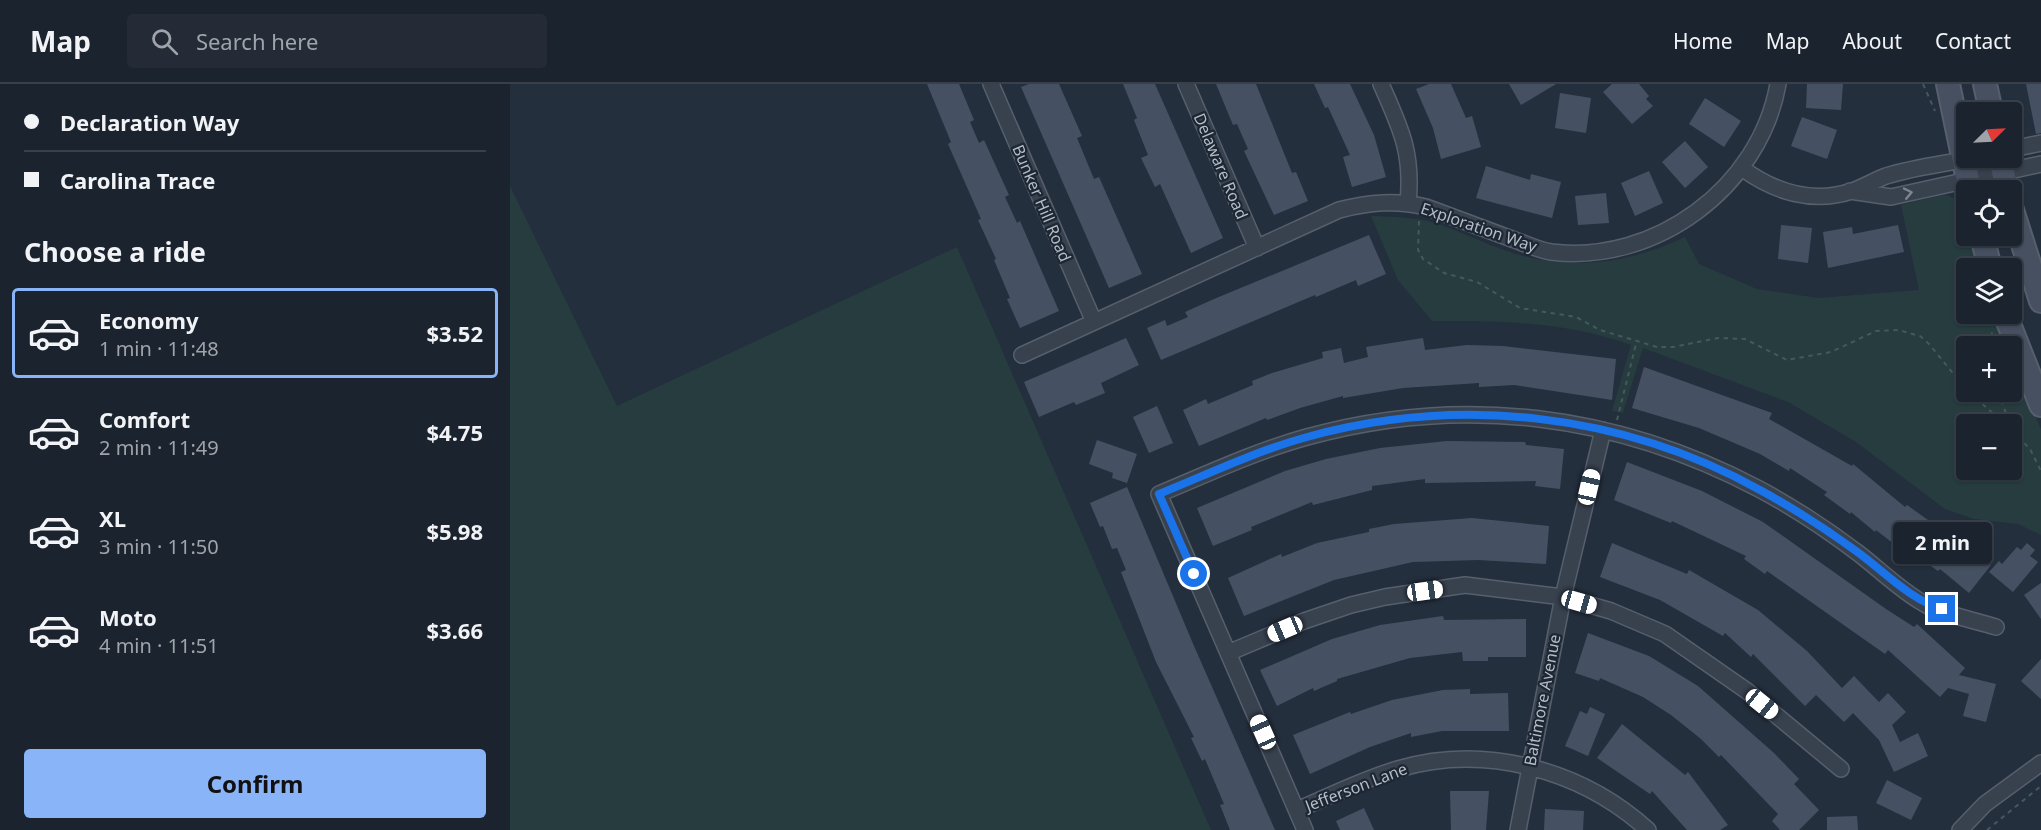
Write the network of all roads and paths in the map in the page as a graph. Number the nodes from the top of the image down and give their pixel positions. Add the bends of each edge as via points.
1 (990, 84) edge
2 (1186, 84) edge
3 (1381, 84) edge
4 (1778, 84) edge
5 (1948, 84) edge
6 (1985, 84) edge
7 (1989, 102) edge
8 (2041, 143) edge
9 (2022, 147) edge
10 (2041, 164) edge
11 (1743, 169) junction
12 (1969, 172) edge
13 (2003, 174) edge
14 (1850, 191) junction
15 (1415, 205) junction
16 (2022, 241) edge
17 (1257, 248) junction
18 (2041, 301) edge
19 (1094, 322) junction
20 (2009, 324) edge
21 (1636, 343) junction
22 (1022, 355) dead end
23 (1956, 376) edge
24 (1981, 402) edge
25 (2041, 405) edge
26 (1994, 414) edge
27 (1609, 426) junction
28 (2022, 440) edge
29 (2041, 471) edge
30 (1563, 597) junction
31 (1996, 627) dead end
32 (1228, 653) junction
33 (2041, 763) edge
34 (1528, 767) junction
35 (1841, 769) dead end
36 (2041, 786) edge
37 (1297, 810) junction
38 (1305, 830) edge
39 (1518, 830) edge
40 (1648, 830) edge
41 (1960, 830) edge
42 (1986, 830) edge

1 - 19 street, Bunker Hill Road
2 - 17 street, Delaware Road
3 - 15 street via 1407,148
4 - 11 street, Exploration Way via 1775,100
5 - 12 street
6 - 7 street
8 - 9 street
10 - 13 street
11 - 14 street via 1762,183 1802,196
11 - 15 street, Exploration Way via 1677,227 1648,240 1577,254 1548,252
12 - 13 street
12 - 14 street via 1887,176
14 -> 12 street via 1891,197
15 - 17 street, Exploration Way via 1369,202 1340,210
15 - 21 path via 1418,250 1432,266 1477,282 1520,308 1576,317
16 - 18 street
17 - 19 street, Exploration Way
19 - 22 street, Exploration Way
20 - 25 street
21 - 23 path via 1673,347 1731,337 1759,345 1787,360 1831,352 1876,331 1898,330 1920,336
21 - 27 path
24 - 26 path
27 - 30 street, Baltimore Avenue
27 - 31 street via 1677,450 1760,490 1855,550 1923,604
27 - 32 street via 1498,413 1382,420 1268,449 1159,494
28 - 29 path
30 - 32 street via 1466,585 1385,597 1304,621
30 - 34 street, Baltimore Avenue
30 - 35 street via 1611,610 1665,634 1747,691
32 - 37 street
33 - 41 street via 1985,804
34 - 37 street, Jefferson Lane via 1454,759 1419,764 1381,774
34 - 39 street, Baltimore Avenue
34 - 40 street, Jefferson Lane via 1591,789
36 - 42 path
37 - 38 street

